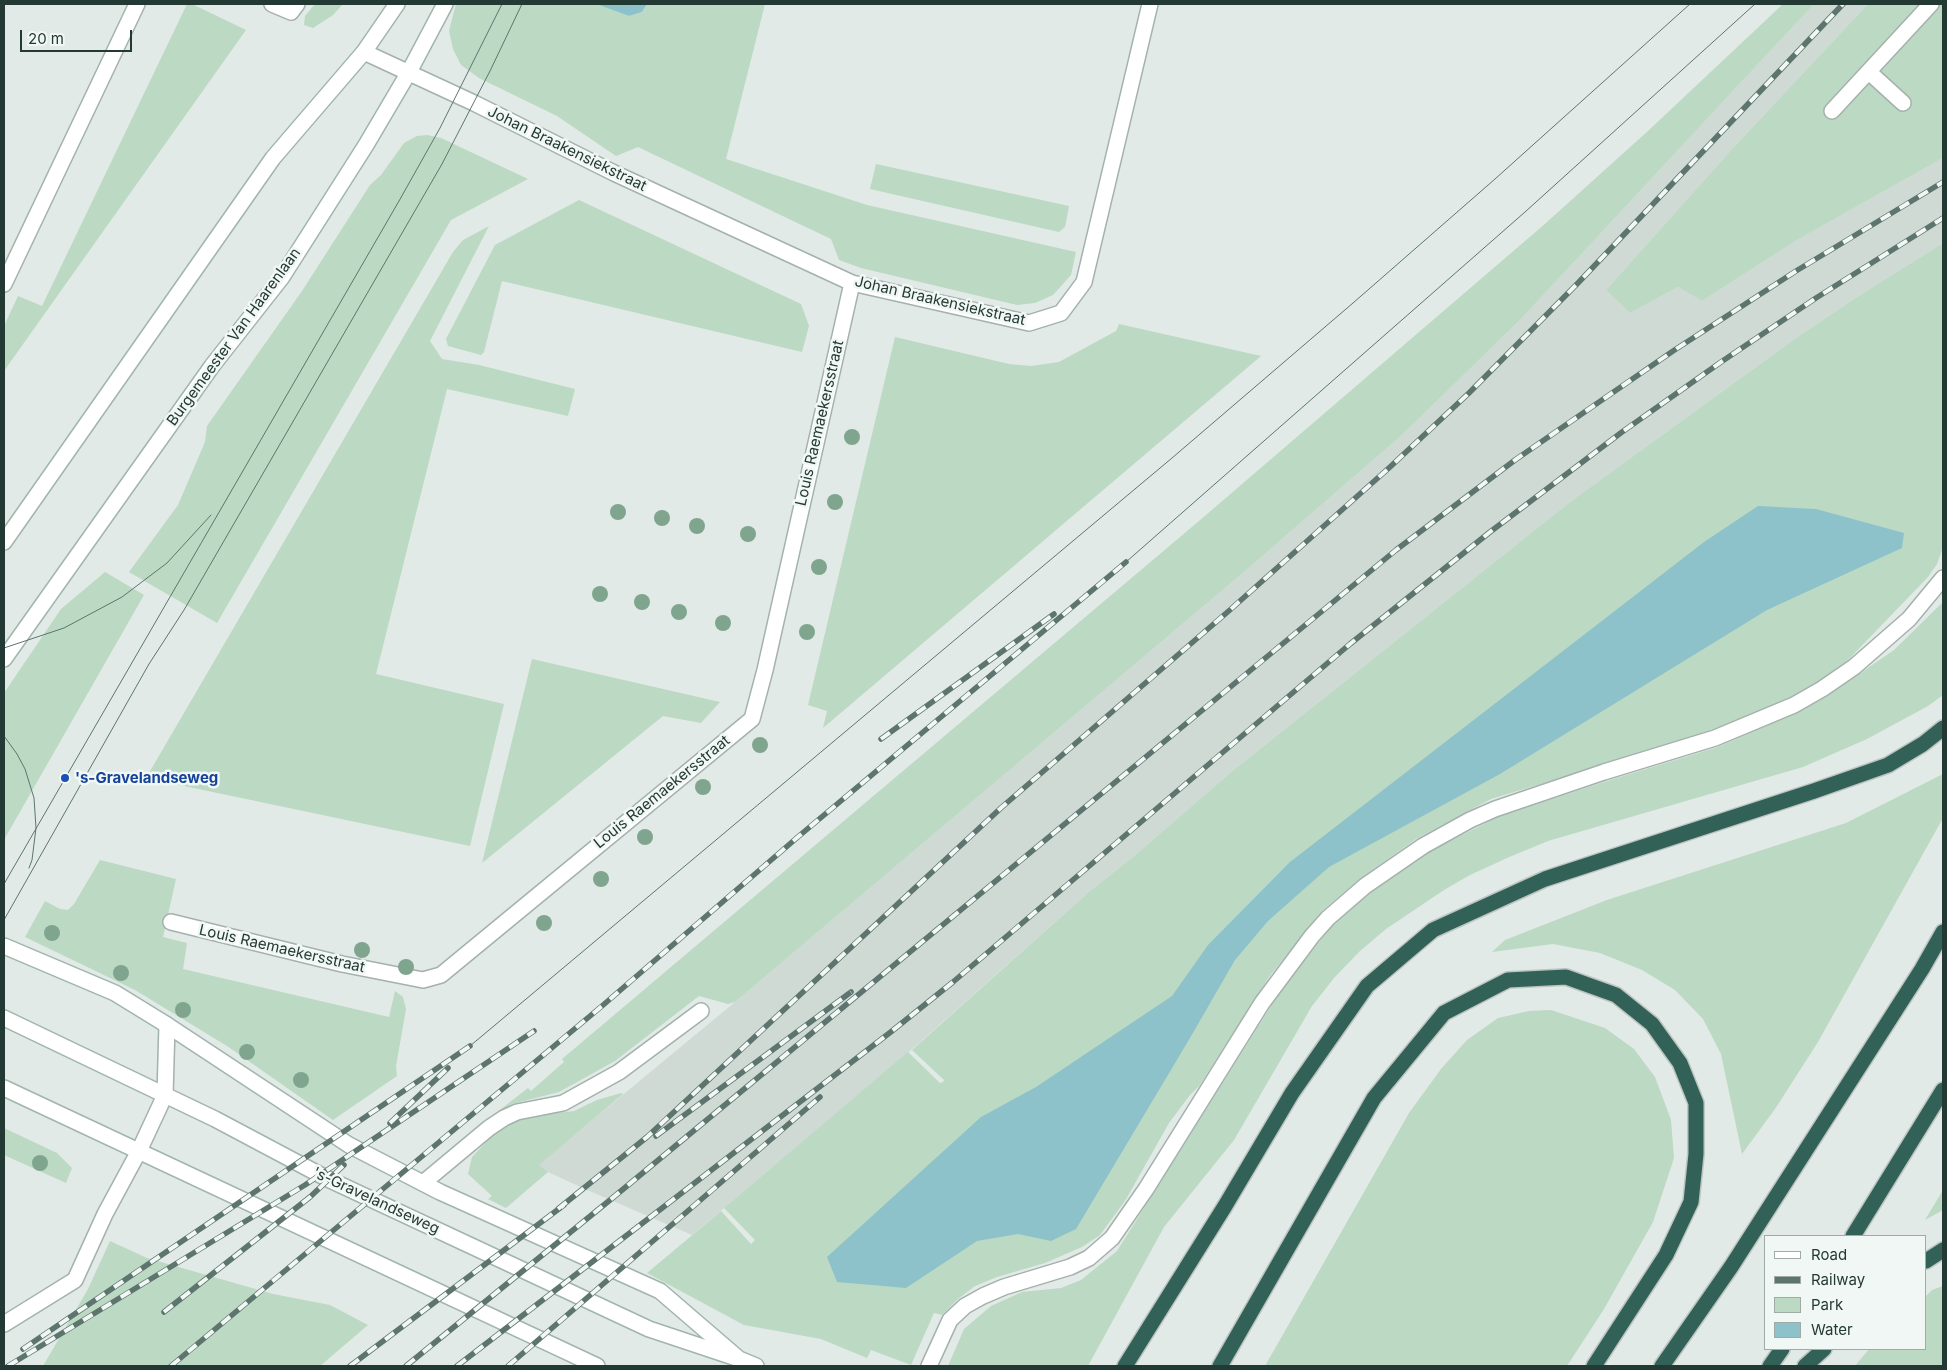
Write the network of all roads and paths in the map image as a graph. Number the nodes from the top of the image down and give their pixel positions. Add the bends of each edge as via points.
1 (137, 4) edge
2 (272, 4) edge
3 (397, 4) edge
4 (445, 4) edge
5 (1150, 4) edge
6 (1931, 4) edge
7 (294, 8) edge
8 (364, 52) junction
9 (409, 72) junction
10 (1869, 72) junction
11 (1903, 103) dead end
12 (1832, 111) dead end
13 (852, 283) junction
14 (4, 284) edge
15 (4, 542) edge
16 (1943, 578) edge
17 (4, 658) edge
18 (1943, 728) edge
19 (171, 922) dead end
20 (1943, 932) edge
21 (4, 946) edge
22 (702, 1011) dead end
23 (4, 1018) edge
24 (167, 1024) junction
25 (4, 1088) edge
26 (1943, 1090) edge
27 (165, 1095) junction
28 (139, 1152) junction
29 (423, 1183) junction
30 (1854, 1235) edge
31 (1943, 1250) edge
32 (1927, 1260) edge
33 (4, 1324) edge
34 (1781, 1350) edge
35 (1823, 1350) edge
36 (739, 1359) junction
37 (597, 1366) edge
38 (756, 1366) edge
39 (929, 1366) edge
40 (1125, 1366) edge
41 (1220, 1366) edge
42 (1594, 1366) edge
43 (1662, 1366) edge
44 (1770, 1366) edge
45 (1805, 1366) edge

1 - 14 main road
2 - 7 main road
3 - 8 main road
4 - 9 main road, Burgemeester Van Haarenlaan
5 - 13 main road, Johan Braakensiekstraat via 1084,282 1062,313 1029,323
6 - 10 main road
8 - 9 main road, Johan Braakensiekstraat
8 - 15 main road via 273,158
9 - 13 main road, Johan Braakensiekstraat
9 - 17 main road, Burgemeester Van Haarenlaan via 282,277 212,366
10 - 11 main road
10 - 12 main road
13 - 19 main road, Louis Raemaekersstraat via 752,719 441,975 422,980
16 - 39 main road via 1909,619 1854,667 1794,705 1715,738 1495,809 1422,846 1365,886 1312,936 1262,1003 1112,1238 1089,1258 1070,1267 1004,1287 965,1306 950,1320
18 - 40 highway via 1888,765 1545,879 1434,930 1367,986 1292,1093
20 - 43 highway via 1732,1267
21 - 24 main road via 115,993
22 - 29 main road via 619,1072 564,1103 517,1112 504,1118
23 - 27 main road, 's-Gravelandseweg
24 - 27 main road
24 - 29 main road via 349,1145
25 - 28 main road
26 - 30 highway
27 - 28 main road
27 - 36 main road, 's-Gravelandseweg via 328,1179 649,1329
28 - 33 main road via 105,1214 75,1280
28 - 37 main road
29 - 36 main road via 660,1291
31 - 32 highway
34 - 44 highway
35 - 45 highway
36 - 38 main road, 's-Gravelandseweg
41 - 42 highway via 1374,1098 1444,1013 1508,980 1566,977 1616,995 1652,1024 1680,1063 1696,1103 1696,1154 1691,1202 1666,1255

